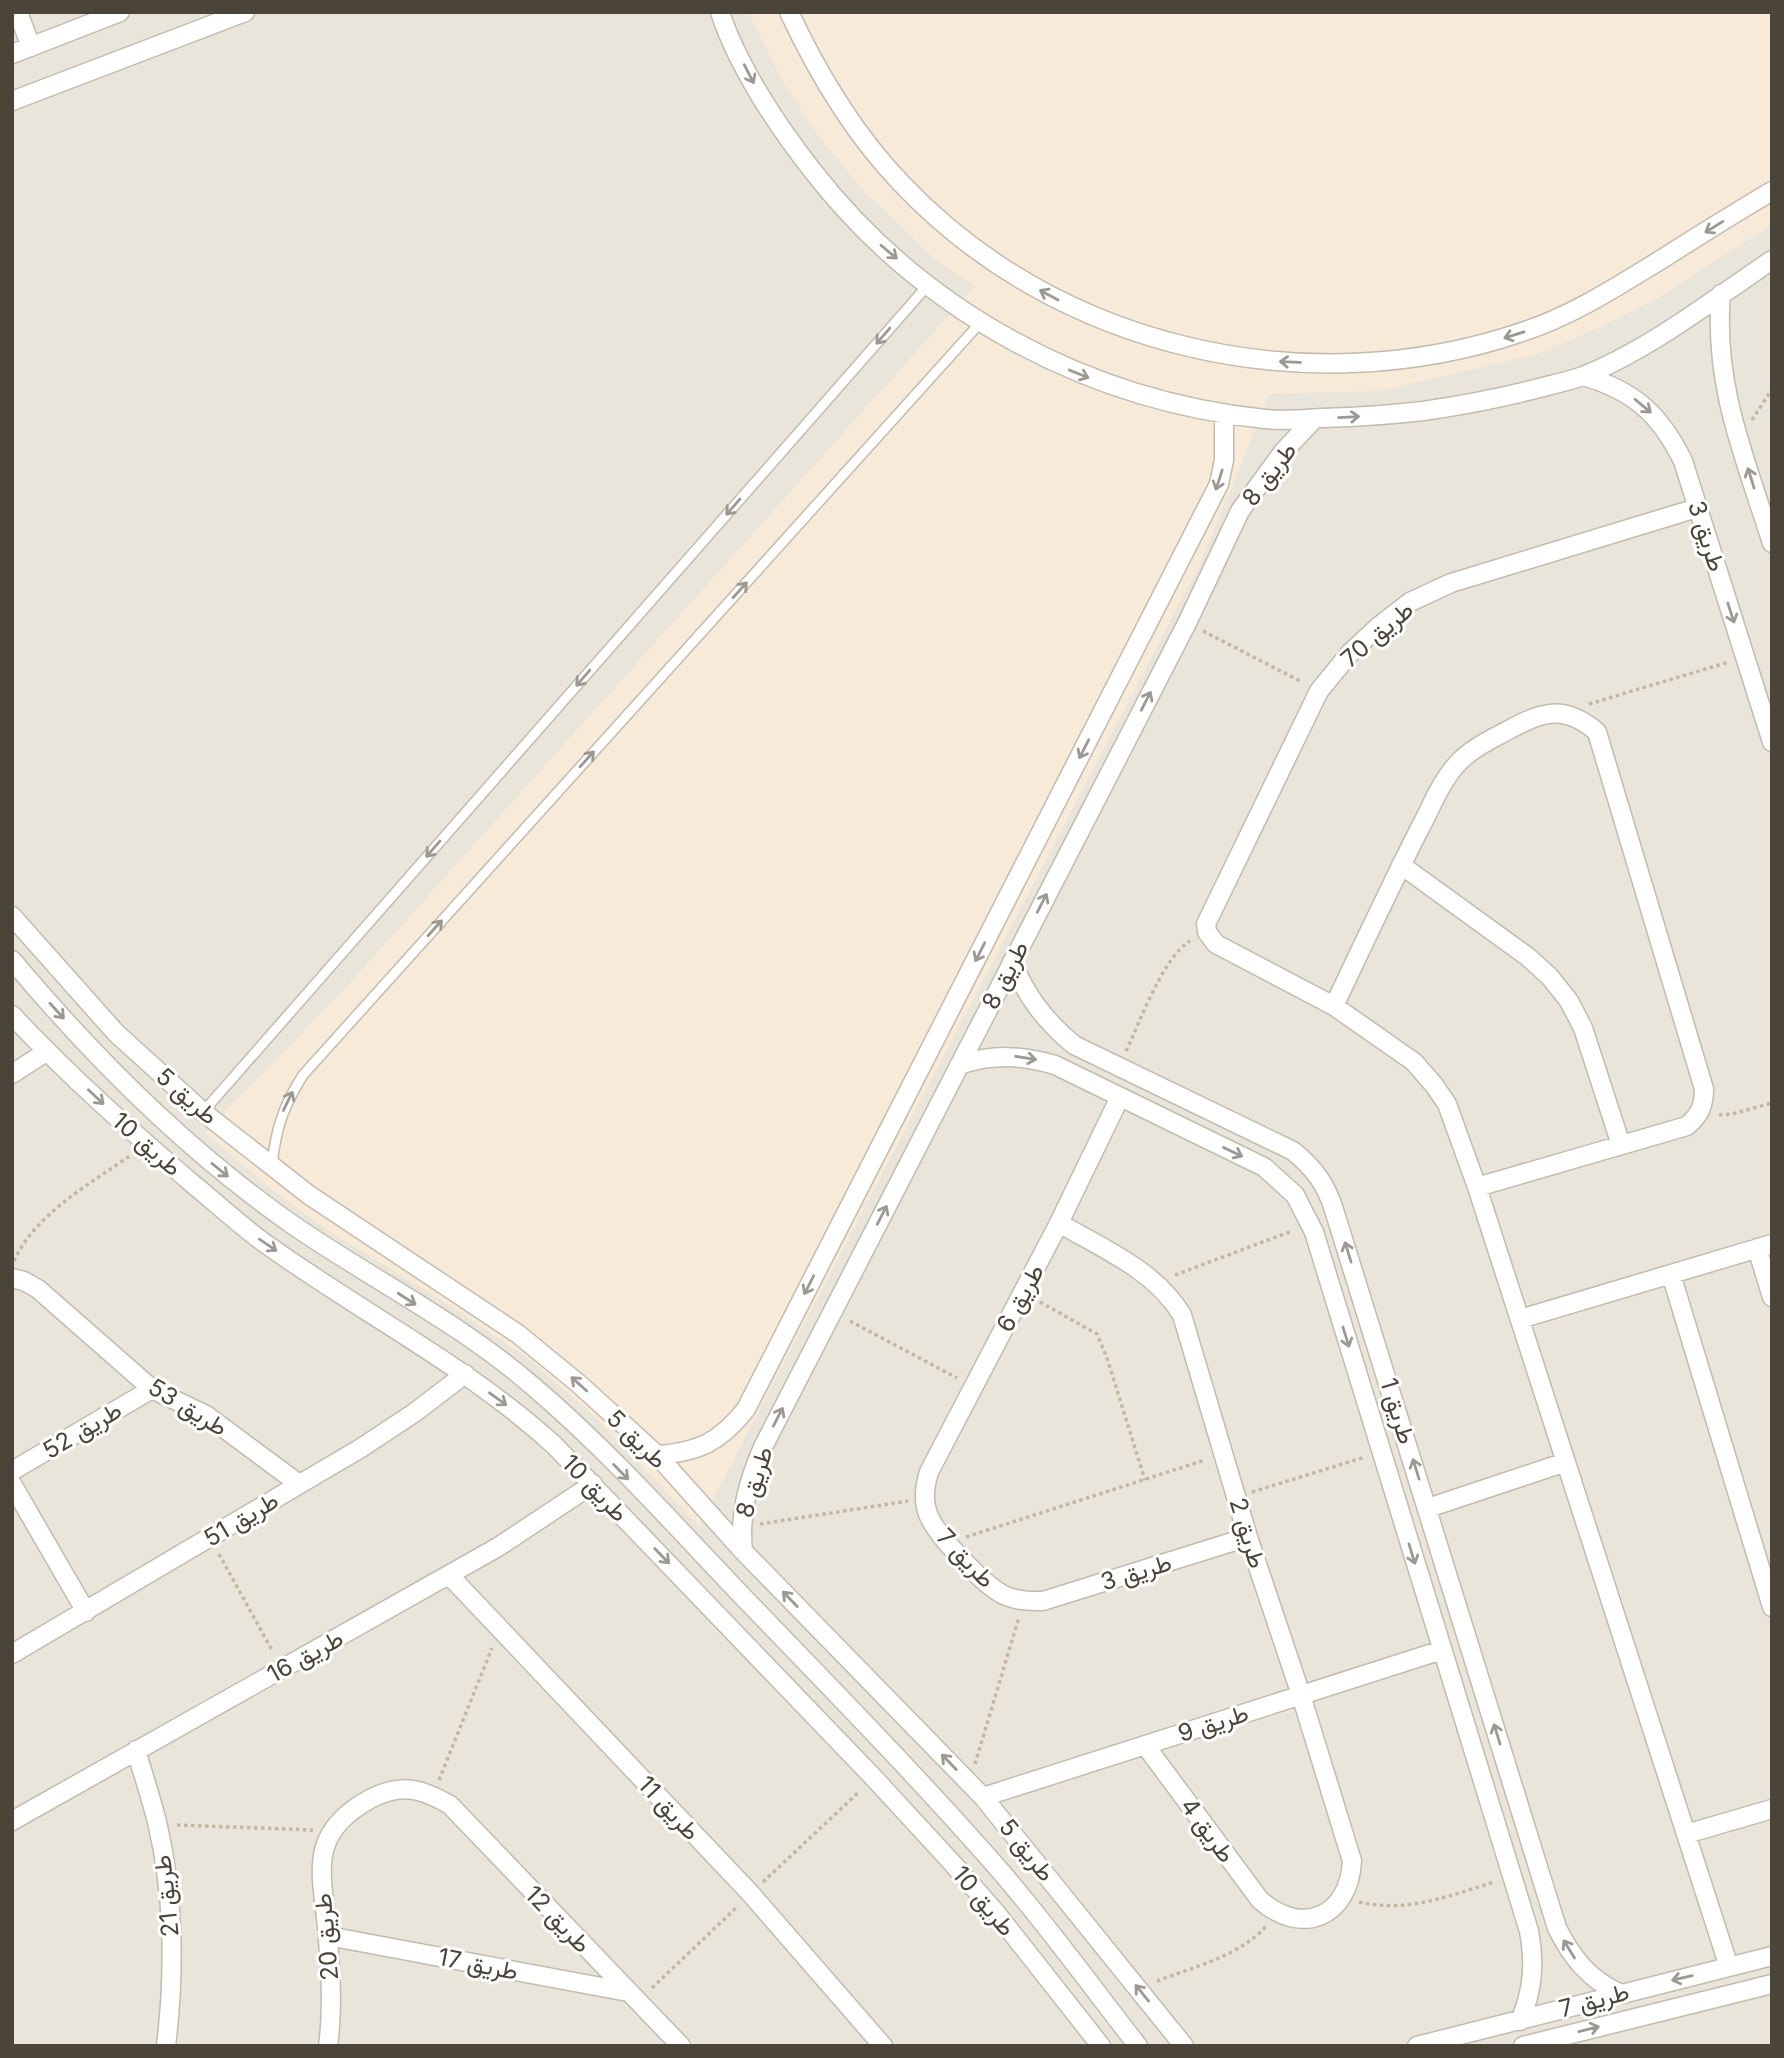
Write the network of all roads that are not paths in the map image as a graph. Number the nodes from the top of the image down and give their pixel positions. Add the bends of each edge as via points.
1 (18, 12) edge
2 (120, 12) edge
3 (245, 12) edge
4 (789, 12) edge
5 (720, 15) edge
6 (31, 47) junction
7 (12, 54) edge
8 (12, 101) edge
9 (1772, 191) edge
10 (1772, 260) edge
11 (928, 285) junction
12 (1721, 294) junction
13 (980, 323) junction
14 (1583, 376) junction
15 (1224, 413) junction
16 (1314, 419) junction
17 (1697, 508) junction
18 (1772, 543) edge
19 (1772, 742) edge
20 (1401, 865) junction
21 (12, 916) edge
22 (12, 960) edge
23 (1012, 962) junction
24 (1334, 1006) junction
25 (12, 1015) edge
26 (47, 1052) junction
27 (960, 1065) junction
28 (12, 1074) edge
29 (1120, 1097) junction
30 (203, 1112) junction
31 (1621, 1145) junction
32 (272, 1166) junction
33 (1477, 1187) junction
34 (1059, 1223) junction
35 (1764, 1246) edge
36 (1671, 1274) junction
37 (12, 1278) edge
38 (1772, 1297) edge
39 (1520, 1319) junction
40 (498, 1322) junction
41 (479, 1344) junction
42 (465, 1374) junction
43 (152, 1389) junction
44 (657, 1455) junction
45 (1566, 1462) junction
46 (12, 1471) edge
47 (12, 1484) edge
48 (299, 1484) junction
49 (593, 1484) junction
50 (925, 1499) joint
51 (1428, 1508) junction
52 (1248, 1537) junction
53 (743, 1551) junction
54 (449, 1575) junction
55 (1024, 1601) joint
56 (1772, 1607) edge
57 (86, 1612) junction
58 (1442, 1650) junction
59 (12, 1654) edge
60 (1301, 1695) junction
61 (1145, 1745) junction
62 (136, 1750) junction
63 (433, 1795) joint
64 (983, 1797) junction
65 (1772, 1809) edge
66 (12, 1821) edge
67 (1686, 1834) junction
68 (1274, 1913) joint
69 (328, 1936) junction
70 (1772, 1956) edge
71 (1729, 1967) junction
72 (1772, 1984) edge
73 (628, 1992) junction
74 (1619, 1993) junction
75 (1520, 2021) junction
76 (166, 2046) edge
77 (328, 2046) edge
78 (681, 2046) edge
79 (883, 2046) edge
80 (1101, 2046) edge
81 (1138, 2046) edge
82 (1184, 2046) edge
83 (1417, 2046) edge
84 (1522, 2046) edge

1 - 6 street
2 - 6 street
3 - 8 street
9 -> 4 street via 1577,309 1524,332 1469,348 1345,363 1279,362 1213,353 1147,337 1085,314 1018,278 956,234 901,183 853,125 812,62
5 -> 11 street via 751,80 795,149 876,241
6 - 7 street
10 - 12 street
11 - 13 street
11 -> 30 lane
12 - 14 street
18 -> 12 street via 1729,407 1720,362
13 -> 15 street via 1081,375 1134,394
32 -> 13 lane via 275,1134 303,1075
16 -> 14 street via 1450,407
14 -> 17 street, طريق 3 via 1625,392 1660,422 1683,461
15 - 16 street via 1268,420
15 -> 44 street, طريق 8 via 1219,484 746,1409 730,1429 709,1444 684,1453
23 -> 16 street, طريق 8 via 1240,511
17 -> 19 street, طريق 3
17 - 24 street, طريق 70 via 1451,583 1410,602 1350,653 1319,691 1206,924 1216,944
20 - 24 street
20 - 31 street via 1528,957 1569,1001 1583,1028
20 - 31 street via 1441,787 1460,760 1485,742 1551,712 1568,714 1597,732 1704,1089 1700,1112 1687,1126
21 - 30 street, طريق 5 via 116,1033
22 -> 41 street, طريق 5 via 111,1069 199,1153 295,1226
23 - 27 street, طريق 8
51 -> 23 street, طريق 1 via 1329,1192 1320,1176 1293,1151 1074,1045 1036,1009
24 - 33 street via 1414,1062 1434,1085 1447,1104
25 - 26 street, طريق 10
26 - 28 street
26 -> 42 street, طريق 10 via 145,1144 258,1238
27 -> 29 street, طريق 1 via 1007,1055 1032,1058
53 -> 27 street, طريق 8 via 744,1499 763,1447
29 - 34 street, طريق 6
29 -> 58 street, طريق 1 via 1264,1167 1295,1195 1310,1224
30 - 32 street, طريق 5
31 - 33 street
32 - 40 street, طريق 5
33 - 39 street
34 - 50 street, طريق 6 via 929,1472
34 - 52 street, طريق 2 via 1157,1282 1182,1315
35 - 36 street
35 - 38 street
36 - 39 street
36 - 56 street
37 - 43 street, طريق 53 via 38,1289
39 - 45 street
40 - 41 street
44 -> 40 street, طريق 5 via 544,1354
41 -> 81 street, طريق 5 via 566,1416 998,1867
42 - 48 street, طريق 51 via 383,1434
42 -> 49 street, طريق 10 via 522,1416
43 - 46 street, طريق 52
43 - 48 street, طريق 53 via 206,1415
44 - 53 street, طريق 5
45 - 51 street
45 - 67 street
47 - 57 street
48 - 57 street, طريق 51
49 - 54 street, طريق 16
49 -> 80 street, طريق 10 via 954,1866
50 - 55 street, طريق 7 via 934,1526 989,1586
74 -> 51 street, طريق 1 via 1583,1969 1557,1928
52 - 55 street, طريق 3 via 1043,1601
52 - 60 street, طريق 2
64 -> 53 street, طريق 5
54 - 62 street, طريق 16
54 - 79 street, طريق 11 via 751,1894
57 - 59 street, طريق 51
58 - 60 street, طريق 9
58 - 75 street, طريق 1 via 1529,1931 1533,1977
60 - 61 street, طريق 9
60 - 68 street, طريق 2 via 1352,1861 1351,1880 1343,1898 1312,1919
61 - 64 street, طريق 9
61 - 68 street, طريق 4
62 - 66 street, طريق 16
62 - 76 street, طريق 21 via 157,1824 167,1888 171,1954
63 - 69 street, طريق 20 via 397,1788 358,1805 332,1830 321,1859
63 - 73 street, طريق 12 via 450,1805
82 -> 64 street, طريق 5
65 - 67 street
67 - 71 street
69 - 73 street, طريق 17
69 - 77 street, طريق 20
70 - 71 street, طريق 7
71 -> 74 street, طريق 7
84 -> 72 street, طريق 7
73 - 78 street, طريق 12
74 - 75 street, طريق 7
75 - 83 street, طريق 7

